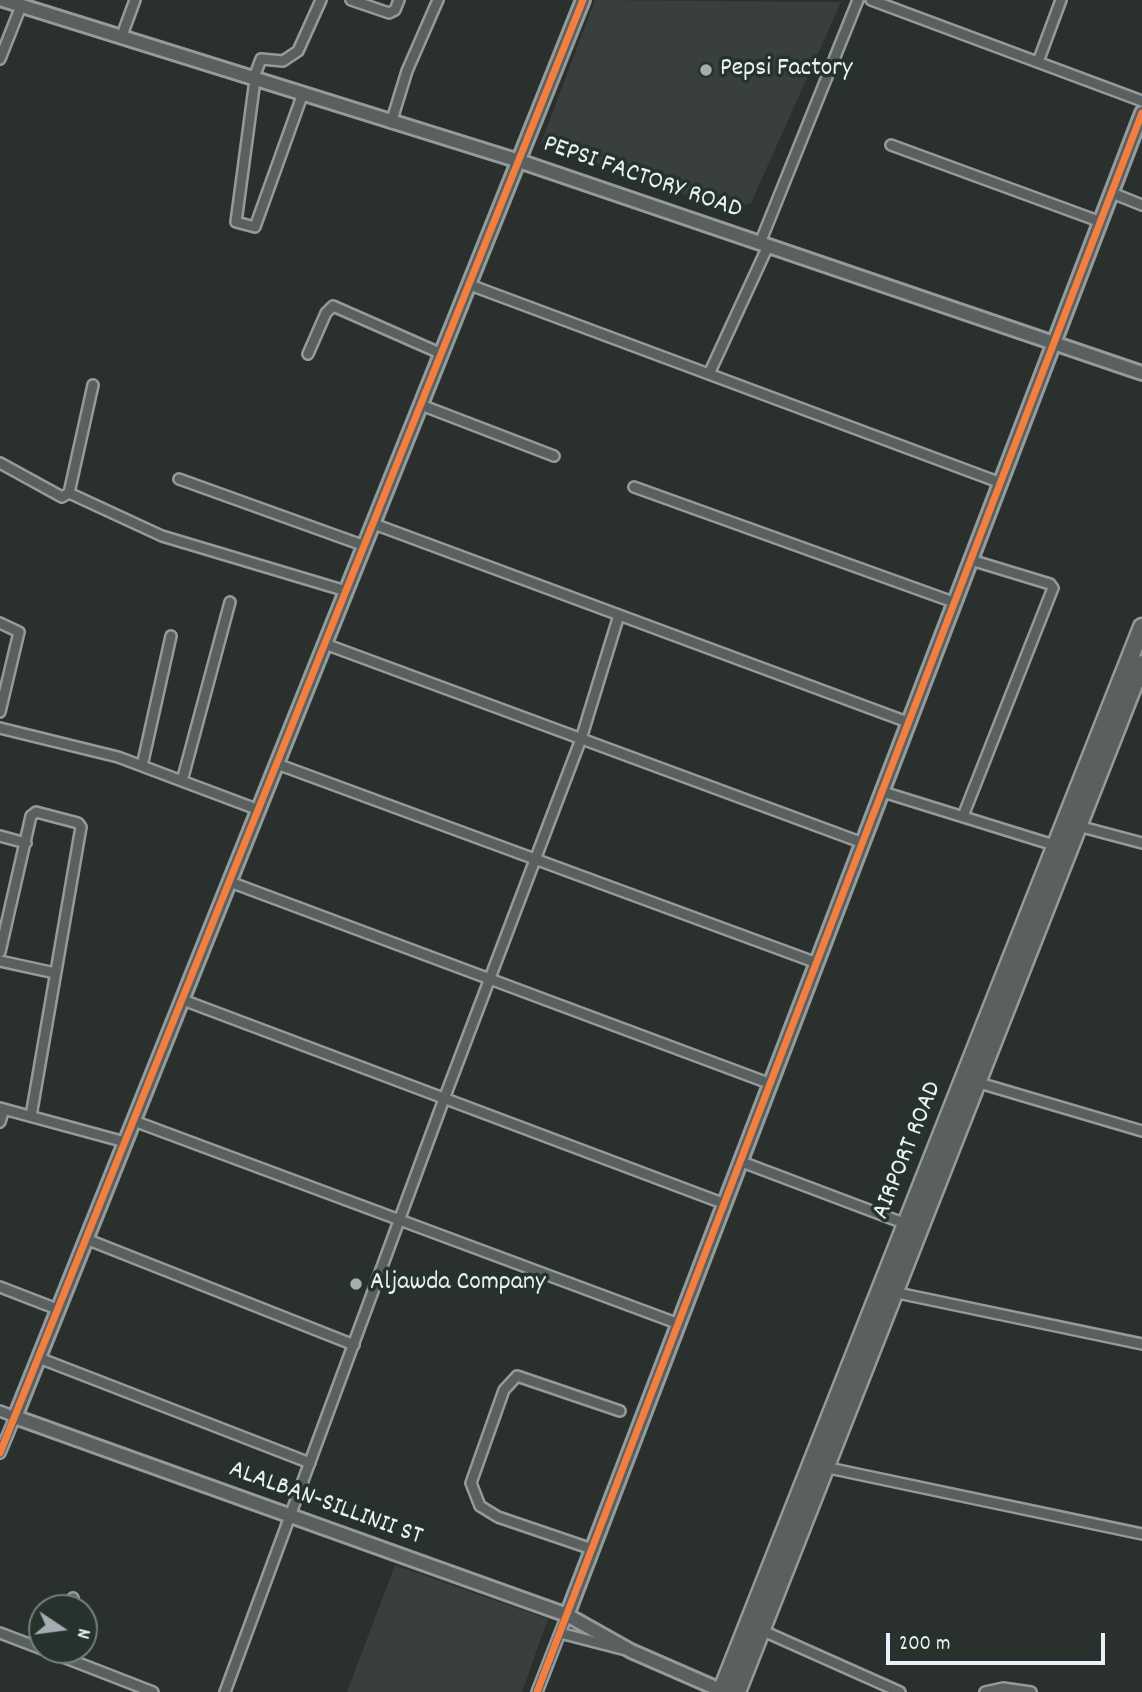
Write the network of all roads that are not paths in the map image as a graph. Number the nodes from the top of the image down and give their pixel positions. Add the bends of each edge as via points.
1 (3, 0) edge
2 (135, 0) edge
3 (321, 0) edge
4 (351, 0) edge
5 (400, 0) edge
6 (438, 0) edge
7 (583, 0) edge
8 (858, 0) edge
9 (871, 0) edge
10 (1061, 0) edge
11 (20, 6) junction
12 (121, 38) junction
13 (0, 59) edge
14 (1038, 62) junction
15 (254, 80) junction
16 (303, 96) junction
17 (1142, 100) edge
18 (1142, 113) edge
19 (391, 122) junction
20 (891, 145) dead end
21 (519, 161) junction
22 (1112, 193) junction
23 (1142, 205) edge
24 (1101, 222) junction
25 (764, 245) junction
26 (470, 285) junction
27 (1055, 343) junction
28 (308, 354) dead end
29 (442, 354) junction
30 (1142, 373) edge
31 (709, 374) junction
32 (93, 385) dead end
33 (421, 405) junction
34 (554, 456) dead end
35 (0, 463) edge
36 (179, 479) dead end
37 (1001, 483) junction
38 (634, 487) dead end
39 (69, 493) junction
40 (373, 524) junction
41 (365, 546) junction
42 (971, 560) junction
43 (346, 591) junction
44 (230, 602) dead end
45 (956, 603) junction
46 (619, 615) junction
47 (0, 624) edge
48 (1142, 628) edge
49 (171, 636) dead end
50 (326, 644) junction
51 (1142, 664) edge
52 (0, 712) edge
53 (910, 723) junction
54 (1111, 723) junction
55 (0, 728) edge
56 (581, 739) junction
57 (277, 764) junction
58 (142, 766) junction
59 (182, 781) junction
60 (883, 792) junction
61 (259, 810) junction
62 (963, 816) junction
63 (1078, 826) junction
64 (0, 836) edge
65 (26, 843) junction
66 (1142, 843) edge
67 (863, 844) junction
68 (1057, 846) junction
69 (536, 859) junction
70 (230, 882) junction
71 (0, 951) edge
72 (0, 961) edge
73 (817, 963) junction
74 (55, 973) junction
75 (489, 978) junction
76 (183, 1000) junction
77 (976, 1082) junction
78 (771, 1084) junction
79 (444, 1099) junction
80 (2, 1109) edge
81 (31, 1116) junction
82 (134, 1121) junction
83 (0, 1122) edge
84 (1142, 1131) edge
85 (125, 1142) junction
86 (943, 1150) junction
87 (742, 1162) junction
88 (725, 1204) junction
89 (399, 1221) junction
90 (906, 1224) junction
91 (86, 1240) junction
92 (0, 1287) edge
93 (893, 1292) junction
94 (57, 1309) junction
95 (679, 1324) junction
96 (1142, 1343) edge
97 (354, 1345) junction
98 (38, 1358) junction
99 (0, 1411) edge
100 (620, 1411) dead end
101 (15, 1417) junction
102 (0, 1453) edge
103 (310, 1463) junction
104 (824, 1467) junction
105 (290, 1518) junction
106 (1142, 1534) edge
107 (592, 1549) junction
108 (567, 1615) junction
109 (761, 1630) junction
110 (0, 1633) edge
111 (560, 1633) junction
112 (28, 1643) edge
113 (631, 1651) junction
114 (82, 1664) edge
115 (1009, 1690) edge
116 (153, 1692) edge
117 (225, 1692) edge
118 (537, 1692) edge
119 (726, 1692) edge
120 (900, 1692) edge
121 (985, 1692) edge
122 (1031, 1692) edge

1 - 11 street, PEPSI FACTORY ROAD
2 - 12 street
3 - 15 street via 298,51 283,61 261,59
4 - 5 street via 389,13
6 - 19 street
7 - 21 street
8 - 25 street
9 - 14 street
10 - 14 street
11 - 12 street, PEPSI FACTORY ROAD
11 - 13 street
12 - 15 street, PEPSI FACTORY ROAD
14 - 17 street
15 - 16 street, PEPSI FACTORY ROAD
15 - 16 street via 236,222 254,226
16 - 19 street, PEPSI FACTORY ROAD
18 - 22 street
19 - 21 street, PEPSI FACTORY ROAD
20 - 24 street
21 - 25 street, PEPSI FACTORY ROAD
21 - 26 street
22 - 23 street
22 - 24 street
24 - 27 street
25 - 27 street, PEPSI FACTORY ROAD
25 - 31 street
26 - 29 street
26 - 31 street
27 - 30 street, PEPSI FACTORY ROAD
27 - 37 street
28 - 29 street via 333,306
29 - 33 street
31 - 37 street
32 - 39 street
33 - 34 street
33 - 40 street
35 - 39 street via 62,497
36 - 41 street
37 - 42 street
38 - 45 street
39 - 43 street via 162,536
40 - 41 street
40 - 46 street
41 - 43 street
42 - 45 street
42 - 62 street via 1053,588
43 - 50 street
44 - 59 street
45 - 53 street
46 - 53 street
46 - 56 street
47 - 52 street via 19,632
48 - 54 highway, AIRPORT ROAD
49 - 58 street
50 - 56 street
50 - 57 street
51 - 54 highway, AIRPORT ROAD
53 - 60 street
54 - 63 highway, AIRPORT ROAD
54 - 68 highway, AIRPORT ROAD
55 - 58 street
56 - 67 street
56 - 69 street
57 - 61 street
57 - 69 street
58 - 59 street
59 - 61 street
60 - 62 street
60 - 67 street
61 - 70 street
62 - 68 street
63 - 66 street
63 - 77 highway, AIRPORT ROAD
64 - 65 street
65 - 71 street
65 - 74 street via 33,813 81,826
67 - 73 street
68 - 86 highway, AIRPORT ROAD
69 - 73 street
69 - 75 street
70 - 75 street
70 - 76 street
72 - 74 street
73 - 78 street
74 - 81 street
75 - 78 street
75 - 79 street
76 - 79 street
76 - 82 street
77 - 84 street
77 - 86 highway, AIRPORT ROAD
78 - 87 street
79 - 88 street
79 - 89 street
80 - 81 street
80 - 83 street
81 - 85 street
82 - 85 street
82 - 89 street
85 - 91 street
86 - 90 highway, AIRPORT ROAD
86 - 93 highway, AIRPORT ROAD
87 - 88 street
87 - 90 street
88 - 95 street
89 - 95 street
89 - 97 street
90 - 119 highway, AIRPORT ROAD
91 - 94 street
91 - 97 street
92 - 94 street
93 - 96 street
93 - 104 highway, AIRPORT ROAD
94 - 98 street
95 - 107 street
97 - 103 street
98 - 101 street
98 - 103 street
99 - 101 street, ALALBAN-SILLINII ST
100 - 107 street via 517,1377 504,1391 471,1483 480,1506 498,1517
101 - 102 street
101 - 105 street, ALALBAN-SILLINII ST
103 - 105 street
104 - 106 street
104 - 109 highway, AIRPORT ROAD
105 - 108 street, ALALBAN-SILLINII ST
105 - 117 street
107 - 108 street
108 - 111 street
108 - 113 street, ALALBAN-SILLINII ST
109 - 119 highway, AIRPORT ROAD
109 - 120 street
110 - 112 street
111 - 113 street, ALALBAN-SILLINII ST
111 - 118 street
113 - 119 street, ALALBAN-SILLINII ST
114 - 116 street
115 - 121 street
115 - 122 street

